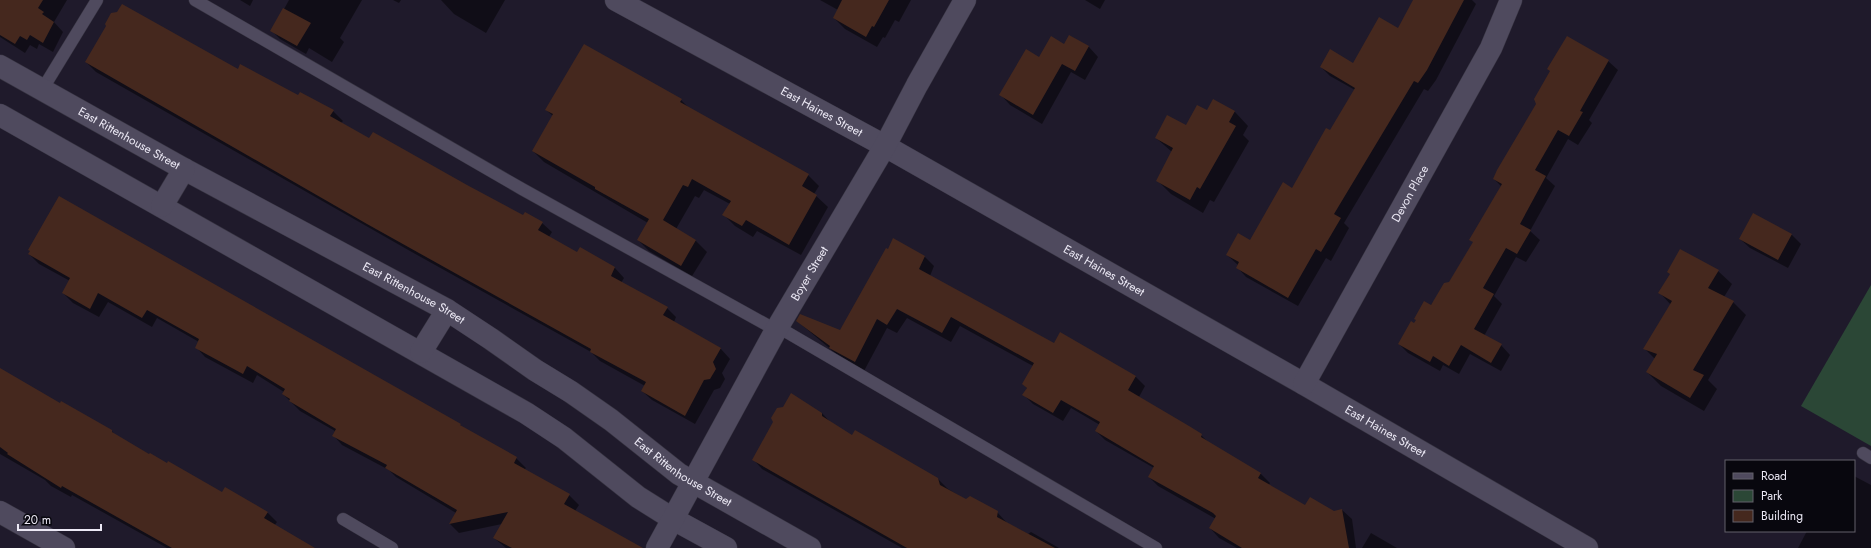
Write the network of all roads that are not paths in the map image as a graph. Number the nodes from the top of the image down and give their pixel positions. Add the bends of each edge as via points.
1 (97, 0) edge
2 (195, 0) edge
3 (616, 0) edge
4 (965, 0) edge
5 (1512, 0) edge
6 (0, 66) edge
7 (42, 90) junction
8 (0, 115) edge
9 (885, 146) junction
10 (184, 169) junction
11 (162, 206) junction
12 (447, 310) junction
13 (777, 328) junction
14 (421, 352) junction
15 (1304, 384) junction
16 (694, 482) junction
17 (0, 512) edge
18 (343, 519) dead end
19 (673, 519) junction
20 (64, 548) edge
21 (392, 548) edge
22 (657, 548) edge
23 (726, 548) edge
24 (810, 548) edge
25 (1156, 548) edge
26 (1587, 548) edge

1 - 7 lane
2 - 13 lane via 522,189
3 - 9 street, East Haines Street
4 - 9 street, Boyer Street
5 - 15 street, Devon Place via 1490,48
6 - 7 street, East Rittenhouse Street
7 - 10 street, East Rittenhouse Street
8 - 11 street
9 - 13 street, Boyer Street
9 - 15 street, East Haines Street
10 - 11 street
10 - 12 street, East Rittenhouse Street
11 - 14 street
12 - 14 street
12 - 16 street, East Rittenhouse Street via 571,392 663,462
13 - 16 street, Boyer Street
13 - 25 lane
14 - 19 street via 564,438 638,497
15 - 26 street, East Haines Street
16 - 19 street, Boyer Street
16 - 24 street, East Rittenhouse Street
17 - 20 street
18 - 21 lane
19 - 22 street, Boyer Street
19 - 23 street

